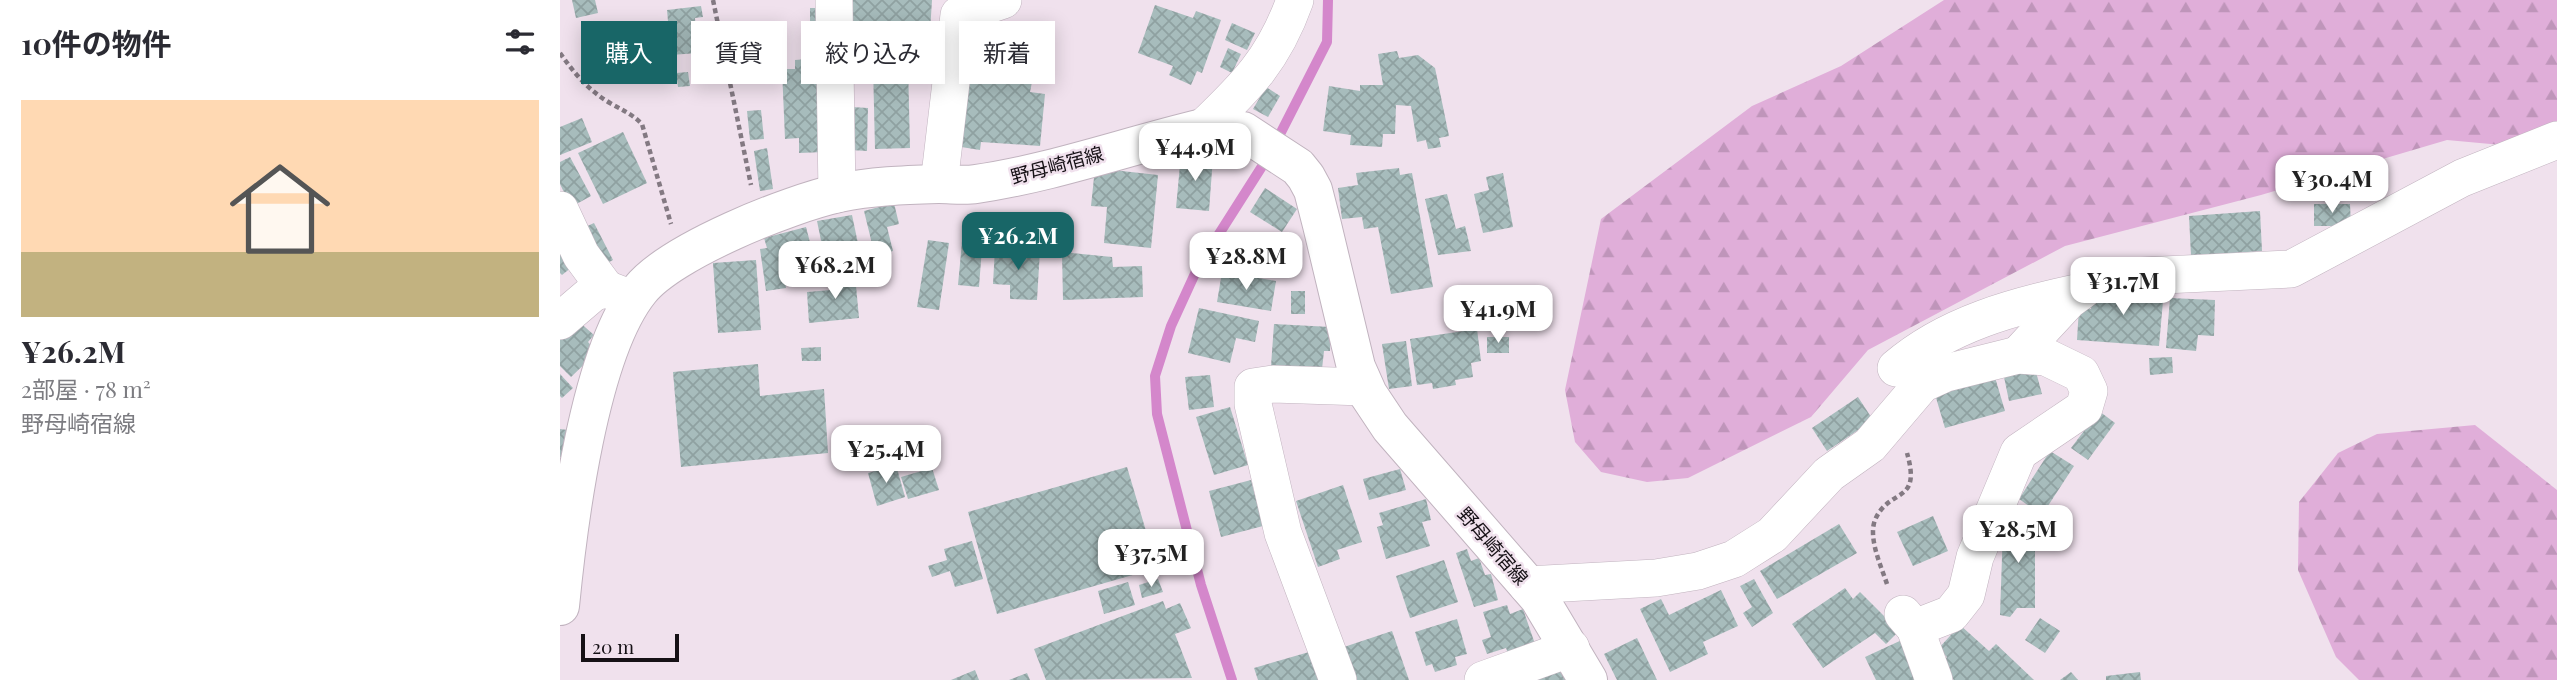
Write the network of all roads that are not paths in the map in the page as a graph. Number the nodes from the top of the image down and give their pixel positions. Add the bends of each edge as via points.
1 (834, 0) edge
2 (1003, 0) edge
3 (1295, 0) edge
4 (1203, 128) junction
5 (2557, 140) edge
6 (939, 184) junction
7 (837, 194) junction
8 (560, 210) edge
9 (2080, 292) junction
10 (620, 294) junction
11 (560, 321) edge
12 (2018, 355) junction
13 (1896, 368) dead end
14 (1364, 387) junction
15 (1527, 585) junction
16 (561, 591) edge
17 (1580, 664) edge
18 (1338, 680) edge
19 (1483, 680) edge
20 (1934, 680) edge

1 - 7 street
2 - 6 street via 959,15
3 - 4 street via 1275,45 1252,80
4 - 6 main road, 野母崎宿線 via 1011,178 973,185
4 - 14 main road, 野母崎宿線 via 1243,131 1298,167 1313,190
5 - 9 street via 2462,178 2291,269 2099,278
6 - 7 main road, 野母崎宿線
7 - 10 main road, 野母崎宿線 via 758,220
8 - 10 street via 581,255
9 - 12 street
9 - 13 street via 2009,307 1920,347
10 - 11 street via 594,292
10 - 16 main road, 野母崎宿線 via 587,430
12 - 15 street via 1946,373 1922,384 1870,445 1829,474 1772,535 1734,559 1656,578
12 - 20 street via 2046,357 2081,374 2088,401 2018,452 1975,557 1966,595 1951,614 1909,621
14 - 15 main road, 野母崎宿線 via 1390,427
14 - 18 street via 1253,387 1283,533
15 - 17 main road, 野母崎宿線
17 - 19 street

